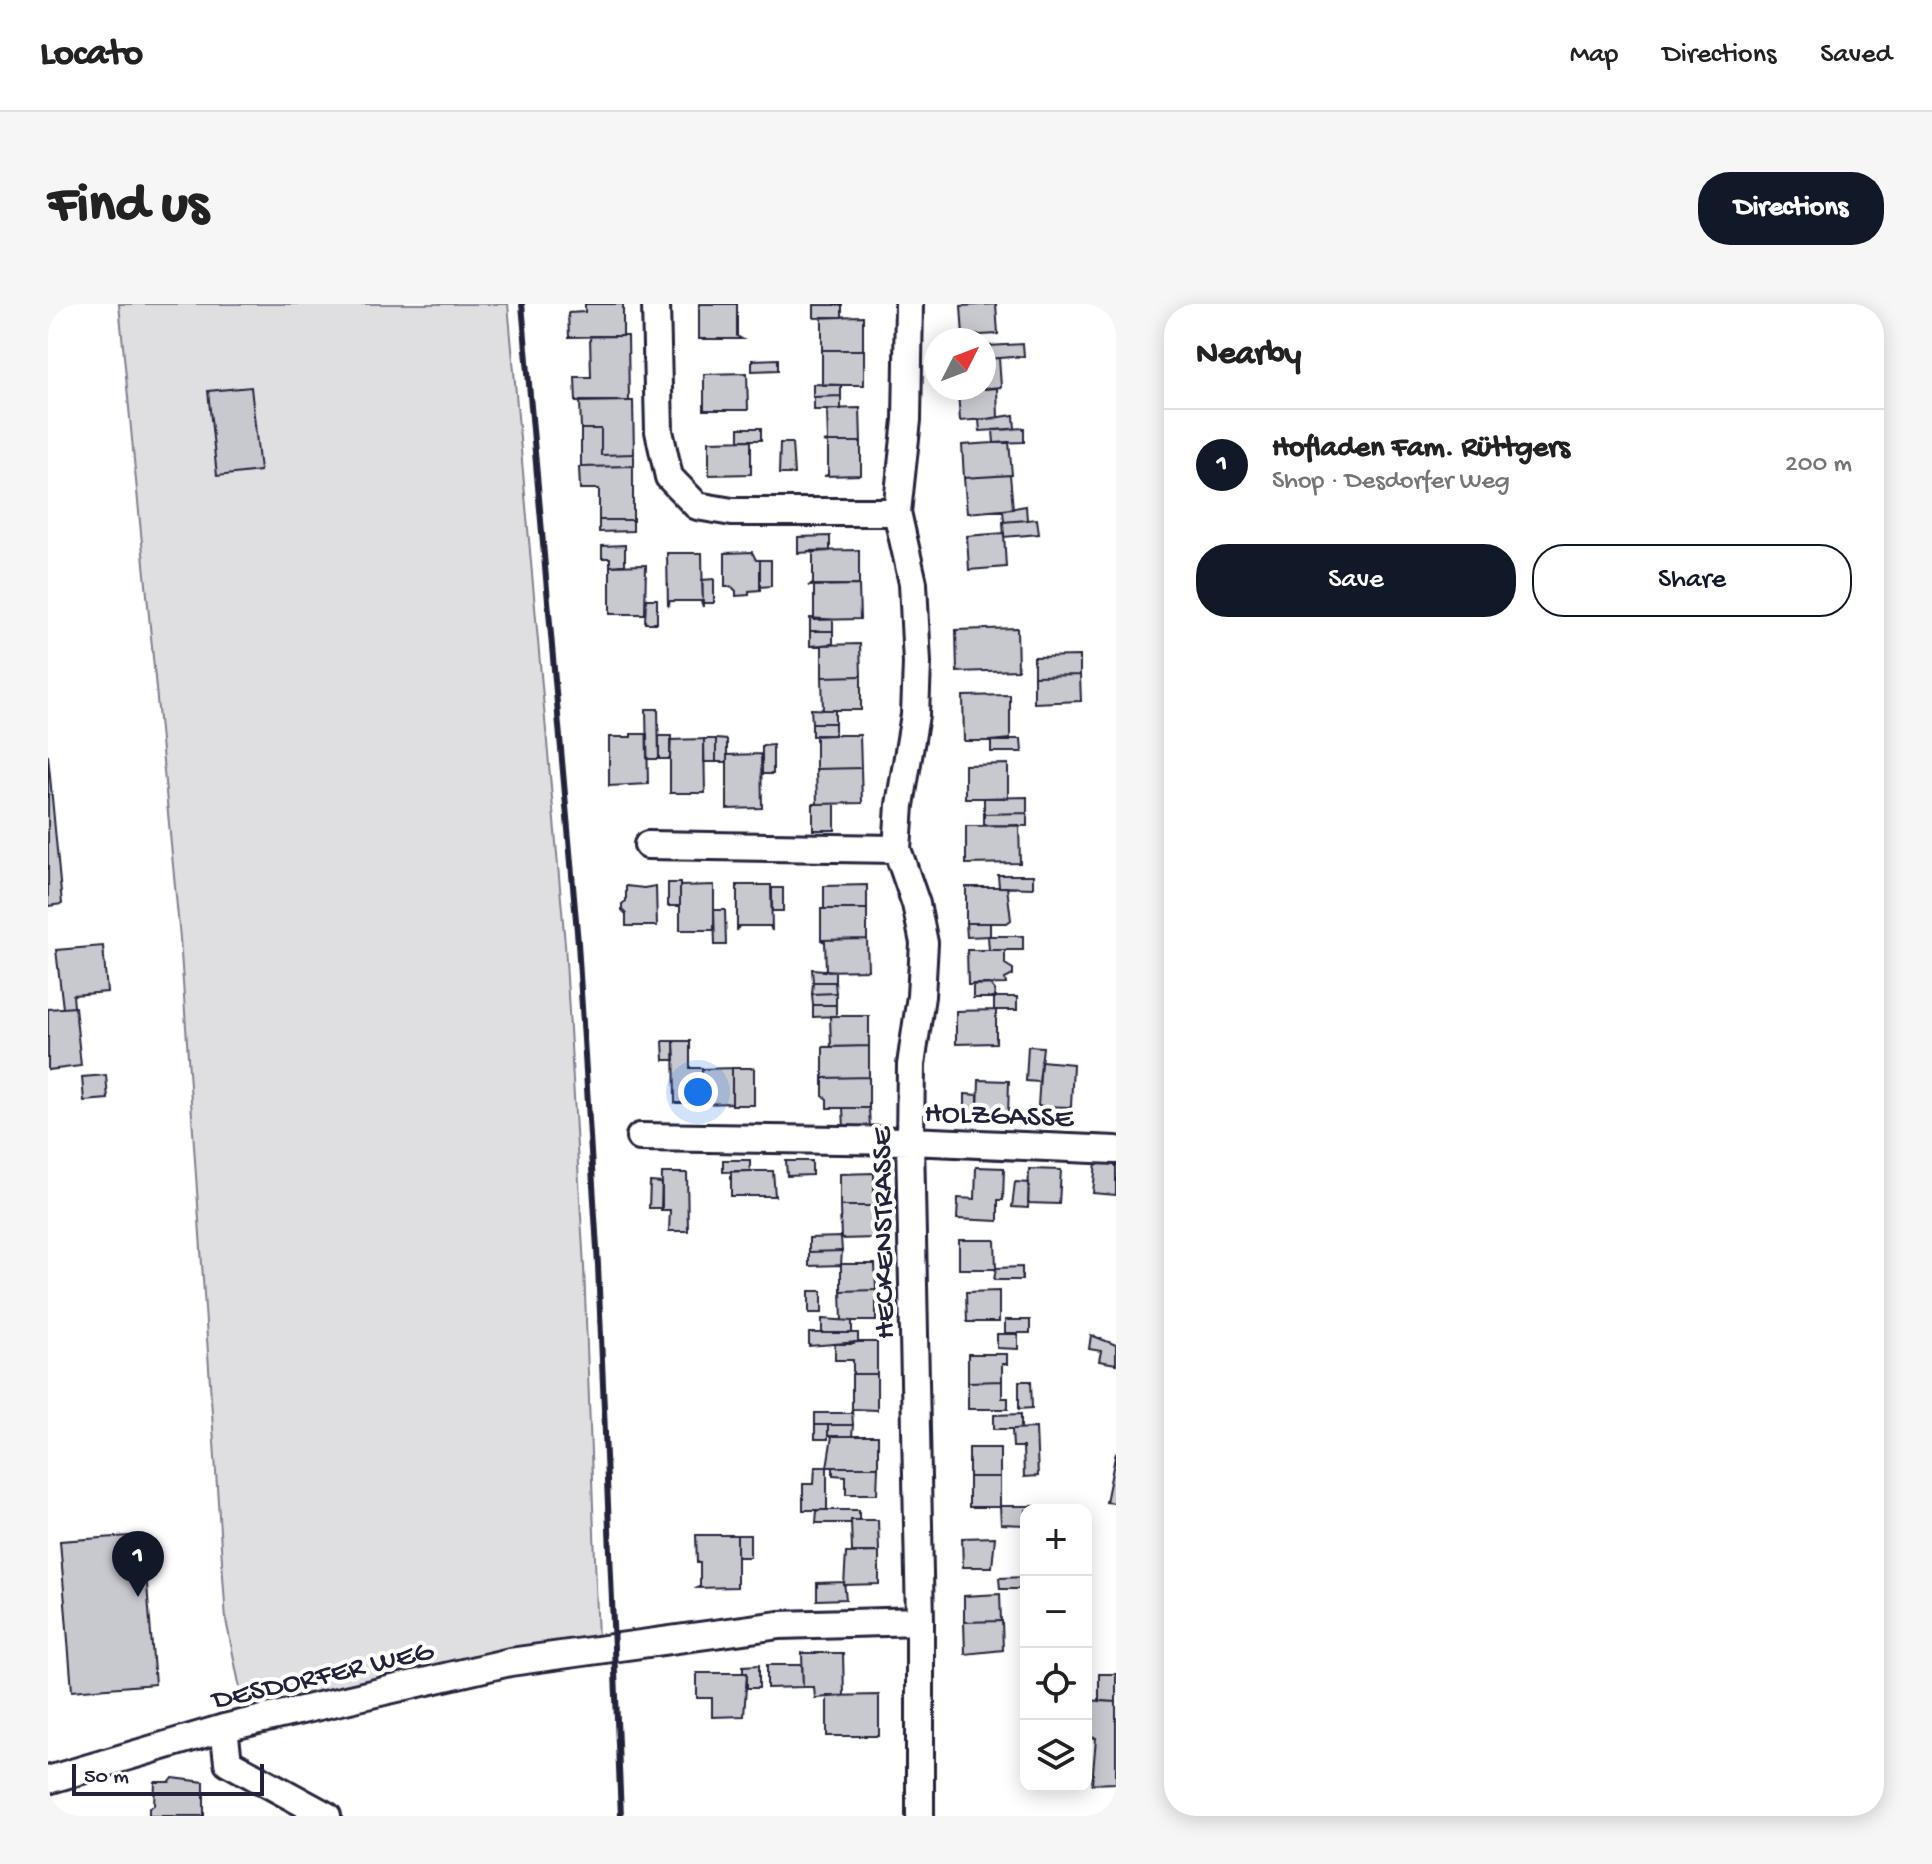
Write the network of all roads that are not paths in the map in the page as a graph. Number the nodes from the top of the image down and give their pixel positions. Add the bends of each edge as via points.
1 (656, 304) edge
2 (909, 304) edge
3 (897, 512) junction
4 (648, 845) dead end
5 (897, 849) junction
6 (640, 1137) dead end
7 (910, 1141) junction
8 (1116, 1150) edge
9 (920, 1621) junction
10 (224, 1728) junction
11 (48, 1780) edge
12 (327, 1816) edge
13 (920, 1816) edge

1 - 3 street via 659,431 669,477 697,506 732,512
2 - 3 street, HECKENSTRASSE via 907,420
3 - 5 street, HECKENSTRASSE via 913,583 917,663
4 - 5 street
5 - 7 street, HECKENSTRASSE via 924,943 911,1065
6 - 7 street, HOLZGASSE
7 - 8 street, HOLZGASSE
7 - 9 street, HECKENSTRASSE
9 - 10 street, DESDORFER WEG via 779,1625 510,1662
9 - 13 street, HECKENSTRASSE
10 - 11 street, DESDORFER WEG
10 - 12 street via 228,1762

